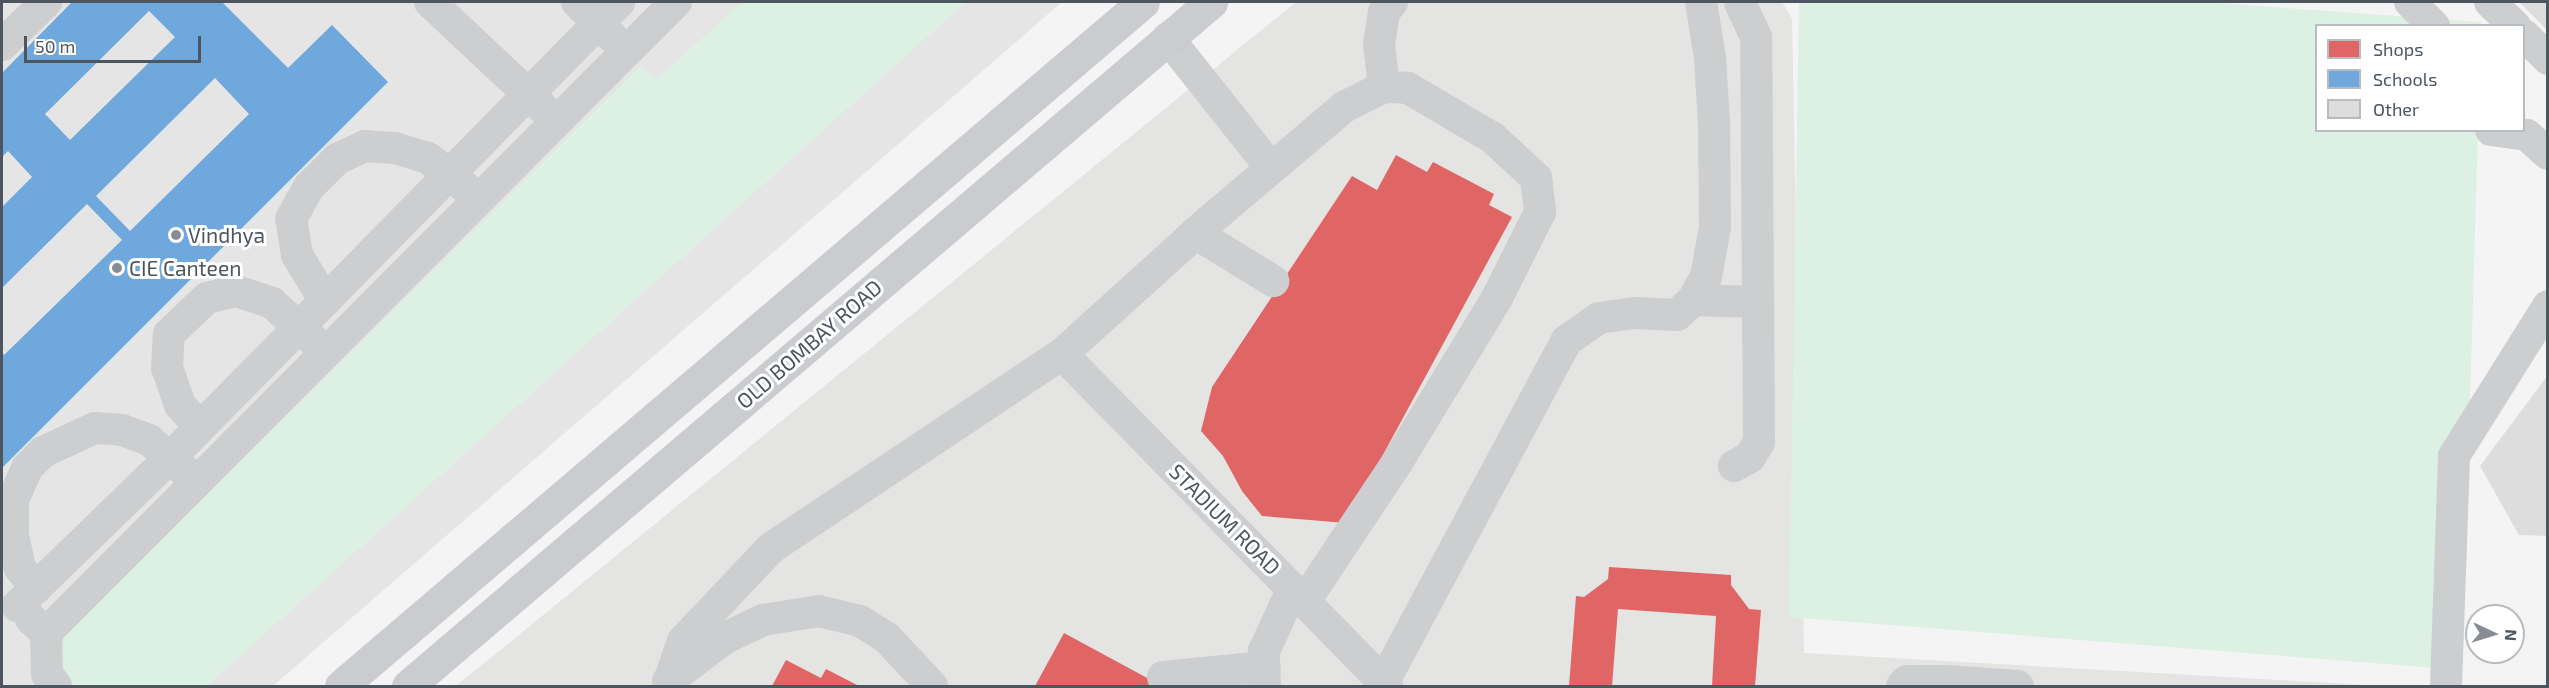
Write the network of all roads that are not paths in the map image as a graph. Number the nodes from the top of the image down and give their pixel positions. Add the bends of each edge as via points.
1 (46, 2) edge
2 (430, 2) edge
3 (676, 2) edge
4 (1143, 2) edge
5 (1211, 2) edge
6 (1392, 2) edge
7 (1701, 2) edge
8 (1740, 2) edge
9 (2410, 2) edge
10 (2490, 2) edge
11 (598, 8) edge
12 (2431, 24) edge
13 (2513, 24) edge
14 (2525, 37) edge
15 (1168, 38) junction
16 (2, 45) edge
17 (627, 51) junction
18 (2547, 59) edge
19 (1383, 87) junction
20 (527, 93) junction
21 (556, 120) junction
22 (2506, 132) edge
23 (2547, 154) edge
24 (1271, 168) junction
25 (450, 173) junction
26 (478, 199) junction
27 (1196, 233) junction
28 (1273, 281) dead end
29 (1694, 300) junction
30 (326, 301) junction
31 (1757, 302) junction
32 (2547, 306) edge
33 (300, 327) junction
34 (325, 352) junction
35 (1062, 354) junction
36 (200, 427) junction
37 (171, 457) junction
38 (1734, 466) dead end
39 (195, 481) junction
40 (1299, 594) junction
41 (18, 600) edge
42 (46, 633) junction
43 (1162, 677) dead end
44 (1265, 677) edge
45 (46, 682) edge
46 (667, 683) edge
47 (1385, 685) edge
48 (341, 687) edge
49 (408, 687) edge
50 (932, 687) edge
51 (1902, 687) edge
52 (2018, 687) edge
53 (2446, 687) edge

1 - 16 lane
2 - 20 lane
3 - 17 lane
4 - 48 main road, OLD BOMBAY ROAD
5 - 15 main road, OLD BOMBAY ROAD
6 - 19 lane via 1384,12 1379,44
7 - 29 lane via 1710,58 1715,227 1707,277
8 - 31 lane via 1755,38
9 - 12 lane
10 - 13 lane
11 - 17 lane
11 - 20 lane
14 - 18 lane
15 - 24 lane
15 - 49 main road, OLD BOMBAY ROAD
17 - 21 lane
19 - 24 lane via 1344,107
19 - 40 lane via 1408,88 1493,138 1536,178 1540,212 1497,298 1416,430
20 - 21 lane
20 - 25 lane
21 - 26 lane
22 - 23 lane via 2528,135
24 - 27 lane
25 - 26 lane
25 - 30 lane
25 - 30 lane via 428,158 396,148 365,146 337,159 309,187 291,219 297,255
26 - 34 lane
27 - 28 lane
27 - 35 lane
29 - 31 lane
29 - 47 lane via 1677,315 1635,313 1599,318 1566,341
30 - 33 lane
31 - 38 lane via 1759,442 1750,457
32 - 53 lane via 2454,456
33 - 34 lane
33 - 36 lane
33 - 36 lane via 272,303 236,291 207,298 169,334 167,375 180,405
34 - 39 lane
35 - 40 lane, STADIUM ROAD
35 - 46 lane via 771,548 683,641
36 - 37 lane
37 - 39 lane
37 - 41 lane
37 - 41 lane via 149,440 122,430 95,428 43,452 27,468 13,500 13,536 20,568
39 - 42 lane
40 - 44 lane via 1264,651
40 - 47 lane, STADIUM ROAD
41 - 42 lane
42 - 45 lane
43 - 44 lane
46 - 50 lane via 725,638 763,620 819,611 860,621 887,638
51 - 52 lane via 1907,681 1947,681

